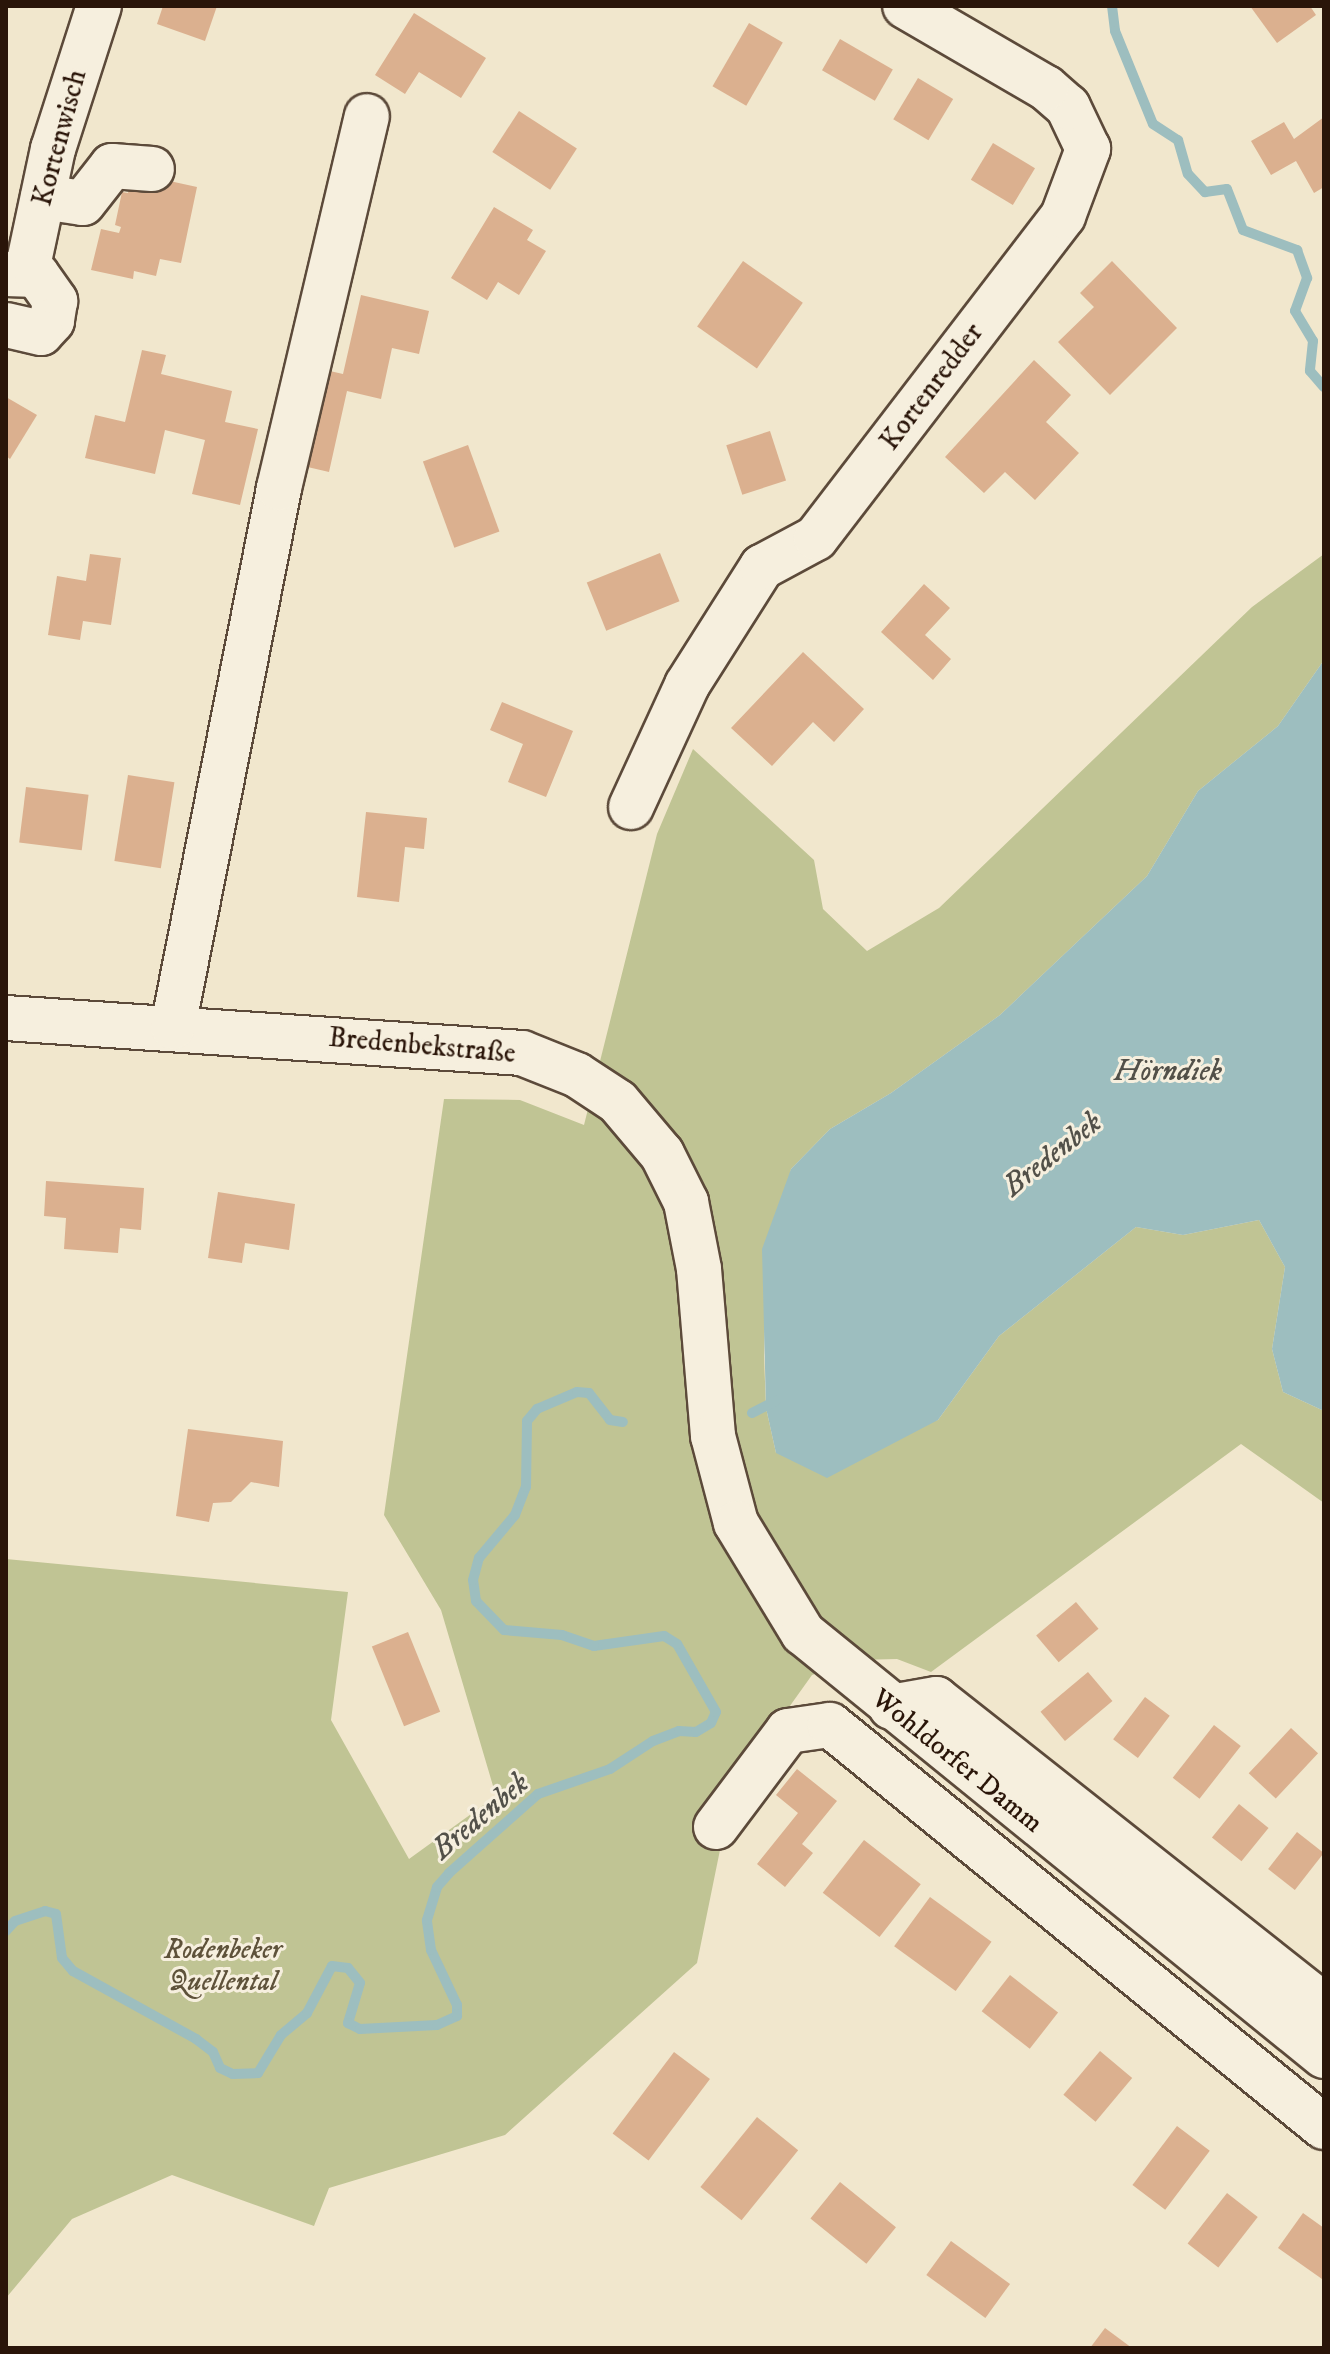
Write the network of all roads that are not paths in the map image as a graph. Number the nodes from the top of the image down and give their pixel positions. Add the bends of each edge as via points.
1 (99, 6) edge
2 (905, 6) edge
3 (367, 116) dead end
4 (152, 169) dead end
5 (43, 197) junction
6 (16, 272) edge
7 (6, 325) edge
8 (631, 807) dead end
9 (6, 1018) edge
10 (173, 1027) junction
11 (706, 1384) joint
12 (891, 1707) junction
13 (716, 1827) dead end
14 (1324, 2005) edge
15 (1324, 2056) edge
16 (1324, 2127) edge

1 - 5 street, Kortenwisch
2 - 8 street, Kortenredder via 1046,88 1068,107 1088,149 1063,216 816,538 762,567 687,685
3 - 10 street via 279,488
4 - 5 street via 112,166 83,203
5 - 6 street, Kortenwisch
6 - 7 street, Kortenwisch via 52,291 52,321 41,333
9 - 10 street, Bredenbekstraße
10 - 11 street, Bredenbekstraße via 522,1053 577,1075 618,1102 662,1154 686,1202 699,1269
11 - 12 street, Wohldorfer Damm via 713,1436 736,1523 803,1633
12 - 14 street via 936,1699
12 - 15 street, Wohldorfer Damm
13 - 16 street via 788,1731 830,1725

